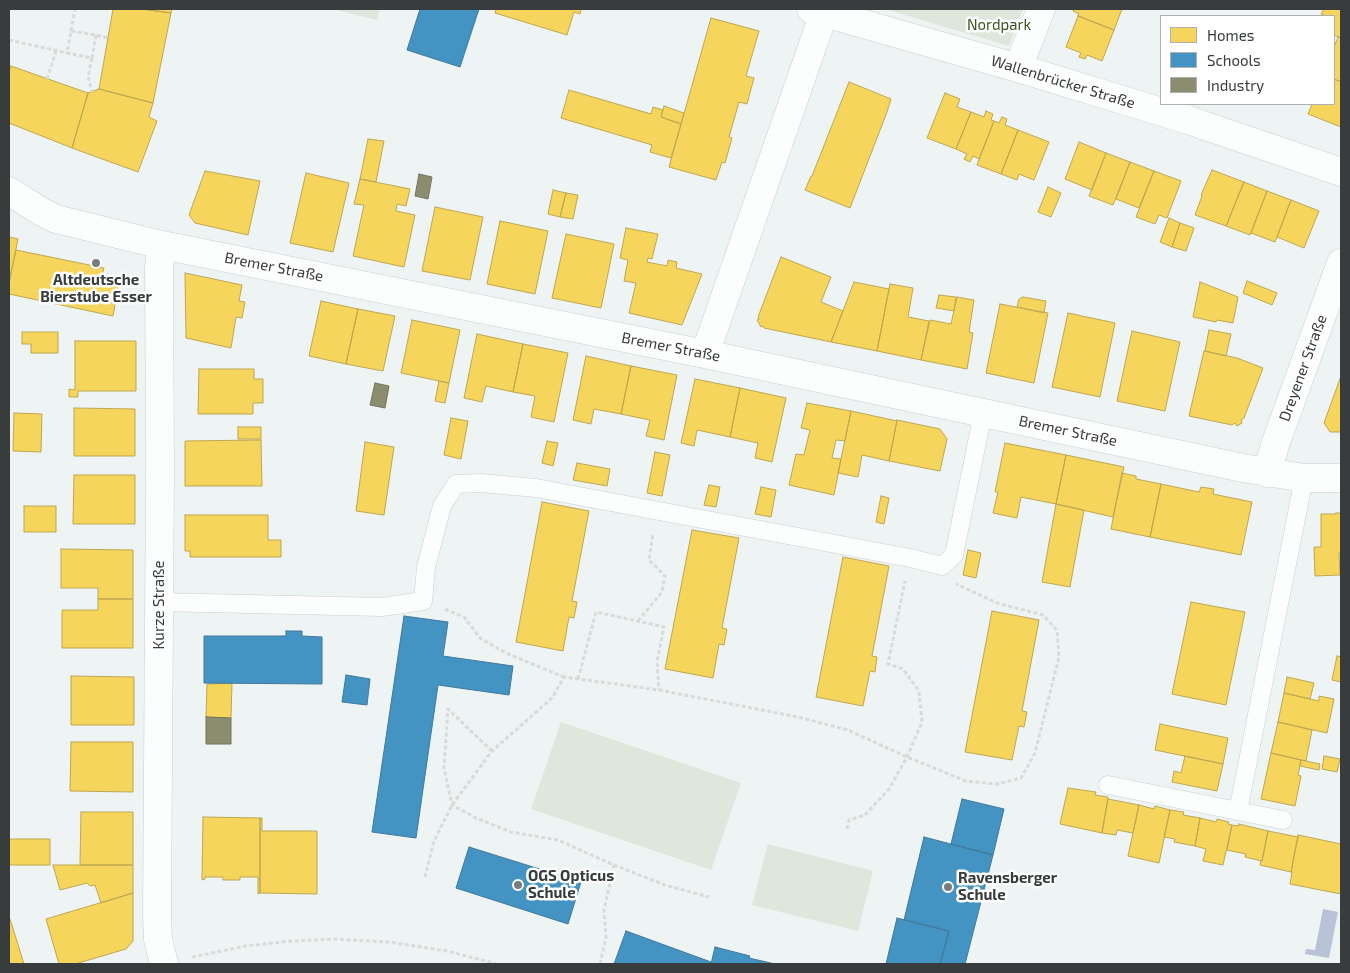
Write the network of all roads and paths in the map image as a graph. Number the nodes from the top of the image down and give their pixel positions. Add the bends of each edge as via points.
1 (75, 9) edge
2 (1041, 9) edge
3 (817, 11) edge
4 (71, 31) junction
5 (96, 35) junction
6 (108, 38) dead end
7 (9, 40) edge
8 (56, 51) junction
9 (67, 53) junction
10 (92, 58) junction
11 (1018, 68) junction
12 (47, 79) dead end
13 (92, 92) dead end
14 (1341, 172) edge
15 (9, 191) edge
16 (162, 245) junction
17 (1341, 263) edge
18 (705, 354) junction
19 (982, 413) junction
20 (1267, 473) junction
21 (1304, 478) junction
22 (1341, 478) edge
23 (657, 511) junction
24 (910, 558) junction
25 (942, 566) junction
26 (423, 601) junction
27 (159, 602) junction
28 (638, 621) junction
29 (564, 677) junction
30 (578, 679) junction
31 (659, 690) junction
32 (492, 751) junction
33 (907, 757) junction
34 (1108, 785) dead end
35 (452, 804) junction
36 (1238, 811) junction
37 (1283, 820) dead end
38 (847, 829) dead end
39 (614, 865) junction
40 (425, 876) dead end
41 (709, 897) dead end
42 (162, 964) edge
43 (497, 964) edge
44 (600, 964) edge

1 - 4 path
2 - 11 street
3 - 11 street, Wallenbrücker Straße
3 - 18 street
4 - 5 path
4 - 9 path
5 - 6 path
5 - 10 path
7 - 8 path
8 - 9 path
8 - 12 path
9 - 10 path
10 - 13 path via 88,77
11 - 14 street, Wallenbrücker Straße via 1188,120
15 - 16 street, Bremer Straße via 56,219
16 - 18 street, Bremer Straße
16 - 27 street, Kurze Straße via 159,266
17 - 20 street, Dreyener Straße
18 - 19 street, Bremer Straße
19 - 20 street, Bremer Straße
19 - 25 lane via 954,555
20 - 21 street, Bremer Straße
21 - 22 street, Bremer Straße
21 - 36 lane
23 - 24 lane
23 - 26 lane via 536,488 456,484 442,506 426,567
23 - 28 path via 649,560 665,576 664,584 662,592
24 - 25 lane
24 - 33 path via 888,664 903,669 919,691 922,722
25 - 33 path via 956,584 997,602 1043,615 1057,630 1059,657 1036,753 1021,778 997,784 966,781
26 - 27 lane via 382,607
26 - 29 path via 464,617 481,639 508,654
27 - 42 street, Kurze Straße via 157,916
28 - 30 path via 596,612
28 - 31 path via 664,627 657,662
29 - 30 path
29 - 32 path via 552,698
30 - 31 path
31 - 33 path via 848,730
32 - 35 path
32 - 35 path via 448,709 444,768
33 - 38 path via 889,789 865,815 849,820
34 - 36 lane
35 - 39 path via 511,832 558,840
35 - 40 path via 434,841
36 - 37 lane
39 - 41 path via 665,885
39 - 44 path via 604,910 606,937
42 - 43 path via 246,946 334,939 389,942 448,951

